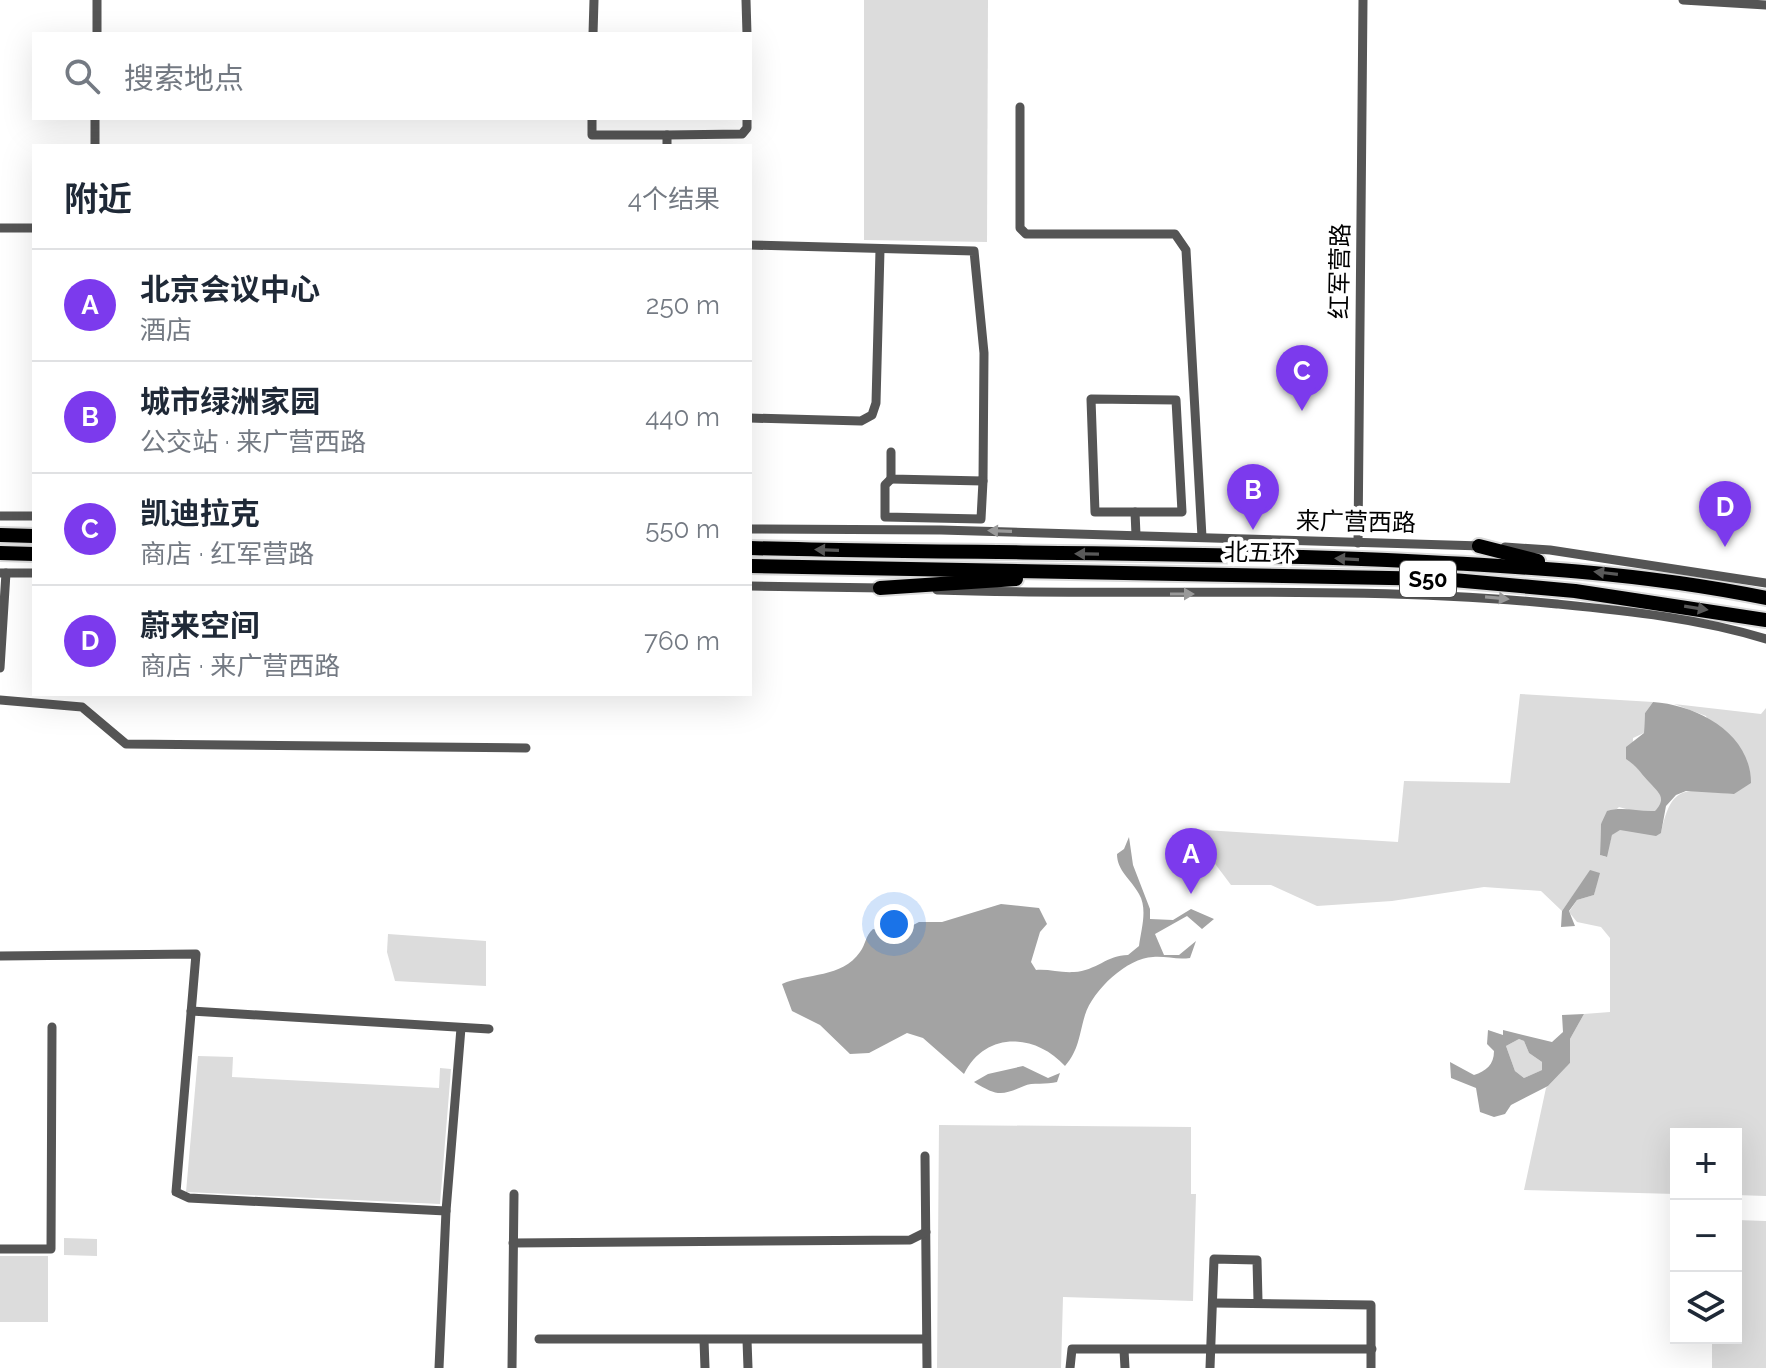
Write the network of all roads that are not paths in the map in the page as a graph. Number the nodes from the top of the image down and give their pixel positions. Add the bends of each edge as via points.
1 (97, 0) edge
2 (594, 0) edge
3 (746, 0) edge
4 (1363, 0) edge
5 (1683, 0) edge
6 (1766, 5) edge
7 (97, 32) edge
8 (593, 32) edge
9 (747, 32) edge
10 (1020, 107) dead end
11 (95, 120) edge
12 (592, 120) edge
13 (747, 120) edge
14 (667, 140) edge
15 (95, 144) edge
16 (0, 228) edge
17 (32, 228) edge
18 (752, 245) edge
19 (880, 250) junction
20 (752, 418) edge
21 (891, 452) dead end
22 (891, 479) junction
23 (983, 481) junction
24 (1135, 512) junction
25 (0, 516) edge
26 (32, 516) edge
27 (926, 518) junction
28 (752, 529) edge
29 (926, 530) junction
30 (0, 535) edge
31 (1136, 535) junction
32 (32, 536) edge
33 (1202, 537) junction
34 (1358, 543) junction
35 (1479, 546) junction
36 (752, 548) edge
37 (0, 553) edge
38 (32, 554) edge
39 (752, 566) edge
40 (1569, 569) junction
41 (1088, 572) junction
42 (3, 573) edge
43 (32, 573) edge
44 (1766, 583) edge
45 (752, 586) edge
46 (880, 588) junction
47 (1766, 598) edge
48 (1766, 620) edge
49 (1766, 639) edge
50 (0, 668) edge
51 (0, 700) edge
52 (526, 748) dead end
53 (0, 956) edge
54 (191, 1011) junction
55 (52, 1027) dead end
56 (461, 1028) junction
57 (489, 1029) dead end
58 (925, 1156) dead end
59 (514, 1194) dead end
60 (446, 1211) junction
61 (926, 1232) junction
62 (513, 1243) junction
63 (0, 1249) edge
64 (1258, 1301) junction
65 (1213, 1303) junction
66 (539, 1339) dead end
67 (926, 1339) junction
68 (704, 1340) junction
69 (747, 1340) junction
70 (1210, 1349) junction
71 (1372, 1349) junction
72 (1124, 1350) junction
73 (439, 1368) edge
74 (512, 1368) edge
75 (705, 1368) edge
76 (748, 1368) edge
77 (927, 1368) edge
78 (1070, 1368) edge
79 (1125, 1368) edge
80 (1210, 1368) edge
81 (1371, 1368) edge

1 - 7 street
2 - 8 street
3 - 9 street
4 - 34 street, 红军营路
5 - 6 street
10 - 33 street via 1020,228 1026,234 1175,234 1186,250
11 - 15 street
12 - 14 street via 592,135
13 - 14 street via 742,134
16 - 17 street
18 - 19 street
19 - 20 street via 872,415 861,421
19 - 23 street via 974,251 984,353
21 - 22 street
22 - 23 street
22 - 27 street via 885,485 885,517
23 - 27 street via 981,519
24 - 24 street via 1182,512 1176,400 1091,399 1095,512
24 - 31 street
25 - 26 street
27 - 29 street
28 - 29 street, 来广营西路
31 -> 29 street, 来广营西路
30 - 32 highway
31 - 33 street, 来广营西路
33 - 34 street, 来广营西路
34 - 35 street, 来广营西路
35 - 40 highway
35 - 44 street, 来广营西路 via 1550,550
40 -> 36 highway, 北五环 / S50 via 1298,557
37 - 38 highway
39 - 41 highway, 北五环 / S50
47 -> 40 highway, 北五环 / S50 via 1692,583
41 - 46 highway
41 -> 48 highway, 北五环 / S50 via 1442,579 1575,591
42 - 43 street
42 - 50 street
45 - 46 street
46 -> 49 street via 1053,594 1420,592 1660,614
51 - 52 street via 82,707 126,744
53 - 54 street via 196,954
54 - 56 street
54 - 60 street via 176,1192 189,1198
55 - 63 street via 51,1249
56 - 57 street
56 - 60 street
58 - 61 street
59 - 62 street
60 - 73 street
61 - 62 street via 910,1240
61 - 67 street
62 - 74 street
64 - 65 street
64 - 65 street via 1257,1260 1221,1257 1214,1259
64 - 71 street via 1371,1305
65 - 70 street
66 - 68 street
67 - 69 street
67 - 77 street
68 - 69 street
68 - 75 street
69 - 76 street
70 - 71 street
70 - 72 street
70 - 80 street
71 - 81 street
72 - 78 street via 1072,1349
72 - 79 street

